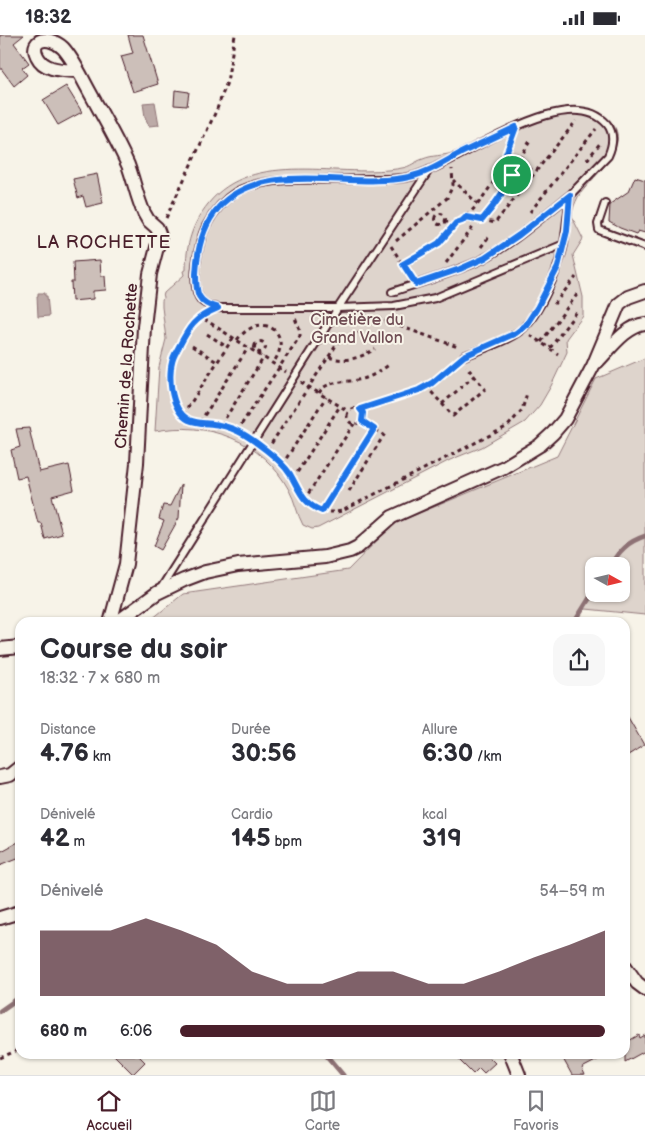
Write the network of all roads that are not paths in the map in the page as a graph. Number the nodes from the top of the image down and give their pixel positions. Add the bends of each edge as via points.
1 (78, 71) dead end
2 (429, 170) junction
3 (570, 195) junction
4 (605, 203) dead end
5 (564, 243) junction
6 (645, 247) edge
7 (645, 291) edge
8 (392, 292) dead end
9 (338, 308) junction
10 (645, 324) edge
11 (464, 356) dead end
12 (593, 366) junction
13 (157, 593) junction
14 (112, 617) edge
15 (124, 617) edge
16 (15, 648) edge
17 (0, 649) edge
18 (15, 771) edge
19 (0, 777) edge
20 (15, 914) edge
21 (0, 918) edge
22 (630, 974) edge
23 (645, 989) edge
24 (513, 1059) edge
25 (519, 1075) edge

1 - 14 street, Chemin de la Rochette via 128,166 144,213 160,232 150,274 144,327 137,463 126,564
2 - 3 lane via 541,117 569,110 584,111 606,123 612,142 608,156
2 - 9 lane
2 - 9 lane via 393,179 272,181 235,193 216,211 205,228 196,265 198,295 206,304 218,308
3 - 5 lane
3 - 8 lane via 501,248 474,263
4 - 6 lane via 599,230
5 - 9 lane via 435,298 394,306
5 - 11 lane via 554,276 521,330
7 - 12 street via 619,304
9 - 13 lane
10 - 12 street via 628,331
12 - 13 street via 565,419 540,445 504,467 392,517 354,549 325,557 225,567 195,575
13 - 15 street
16 - 17 street
18 - 19 street
20 - 21 street
22 - 23 street
24 - 25 street

